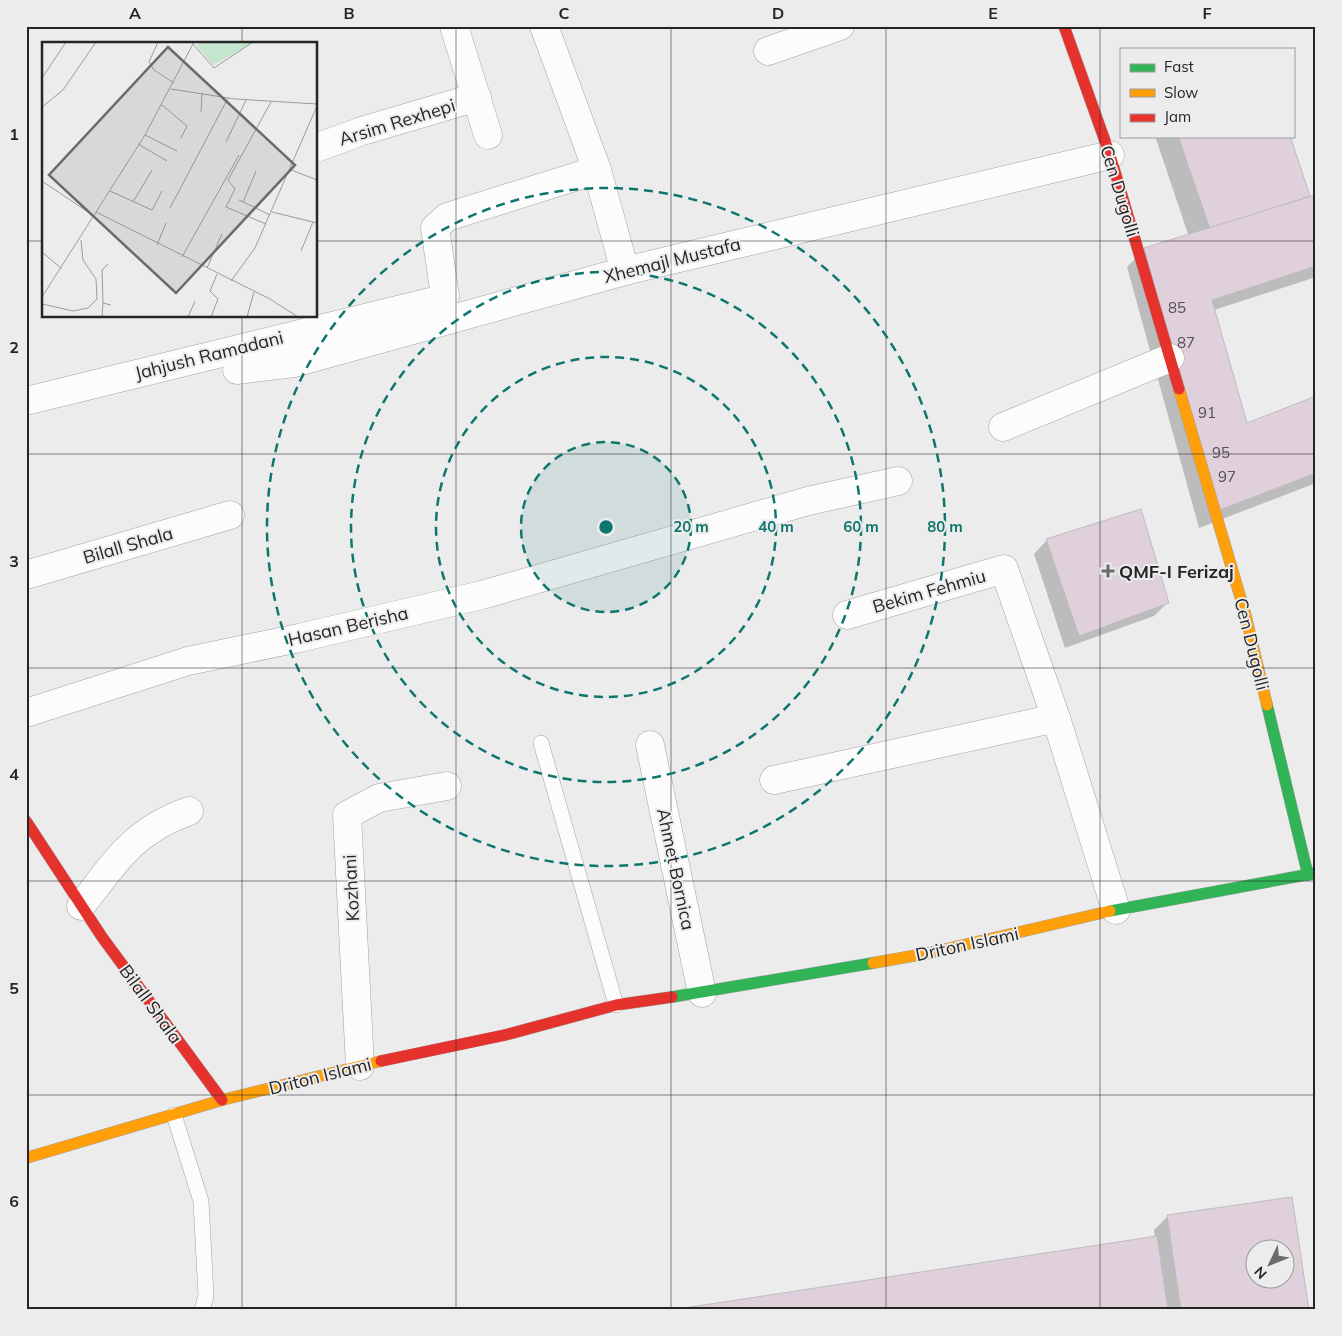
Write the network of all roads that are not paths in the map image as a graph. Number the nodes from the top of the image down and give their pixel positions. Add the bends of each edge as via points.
1 (454, 26) edge
2 (544, 26) edge
3 (840, 26) edge
4 (1064, 26) edge
5 (768, 52) dead end
6 (477, 96) junction
7 (488, 135) dead end
8 (318, 147) edge
9 (1110, 155) junction
10 (597, 170) junction
11 (625, 271) junction
12 (1170, 358) junction
13 (236, 370) dead end
14 (26, 401) edge
15 (1003, 427) dead end
16 (898, 481) dead end
17 (230, 515) dead end
18 (26, 575) edge
19 (847, 615) dead end
20 (26, 713) edge
21 (1056, 718) junction
22 (540, 743) dead end
23 (650, 745) dead end
24 (774, 780) dead end
25 (448, 786) dead end
26 (189, 812) dead end
27 (26, 821) edge
28 (1312, 874) edge
29 (81, 906) junction
30 (1116, 910) junction
31 (702, 993) junction
32 (616, 1005) junction
33 (360, 1066) junction
34 (222, 1100) junction
35 (174, 1115) junction
36 (26, 1158) edge
37 (202, 1310) edge

1 - 6 street, Arsim Rexhepi
2 - 10 street
3 - 5 street
4 - 9 street, Cen Dugolli
6 - 7 street, Arsim Rexhepi
6 - 8 street, Arsim Rexhepi
9 - 11 street, Xhemajl Mustafa
9 - 12 street, Cen Dugolli
10 - 11 street
10 - 14 street, Jahjush Ramadani via 448,217 435,228 445,296 438,300
11 - 13 street, Xhemajl Mustafa via 294,363
12 - 15 street
12 - 28 street, Cen Dugolli via 1245,613
16 - 20 street, Hasan Berisha via 808,501 482,595 188,661
17 - 18 street, Bilall Shala
19 - 21 street, Bekim Fehmiu via 1004,569
21 - 24 street
21 - 30 street, Bekim Fehmiu
22 - 32 lane
23 - 31 street, Ahmet Bornica
25 - 33 street, Kozhani via 379,798 347,815
26 - 29 street via 171,818 138,837
27 - 29 street, Bilall Shala
28 - 30 street, Driton Islami
29 - 34 street, Bilall Shala
30 - 31 street, Driton Islami via 929,953
31 - 32 street, Driton Islami
32 - 33 street, Driton Islami via 505,1036
33 - 34 street, Driton Islami
34 - 35 street, Driton Islami
35 - 36 street, Driton Islami
35 - 37 lane via 201,1201 206,1296

